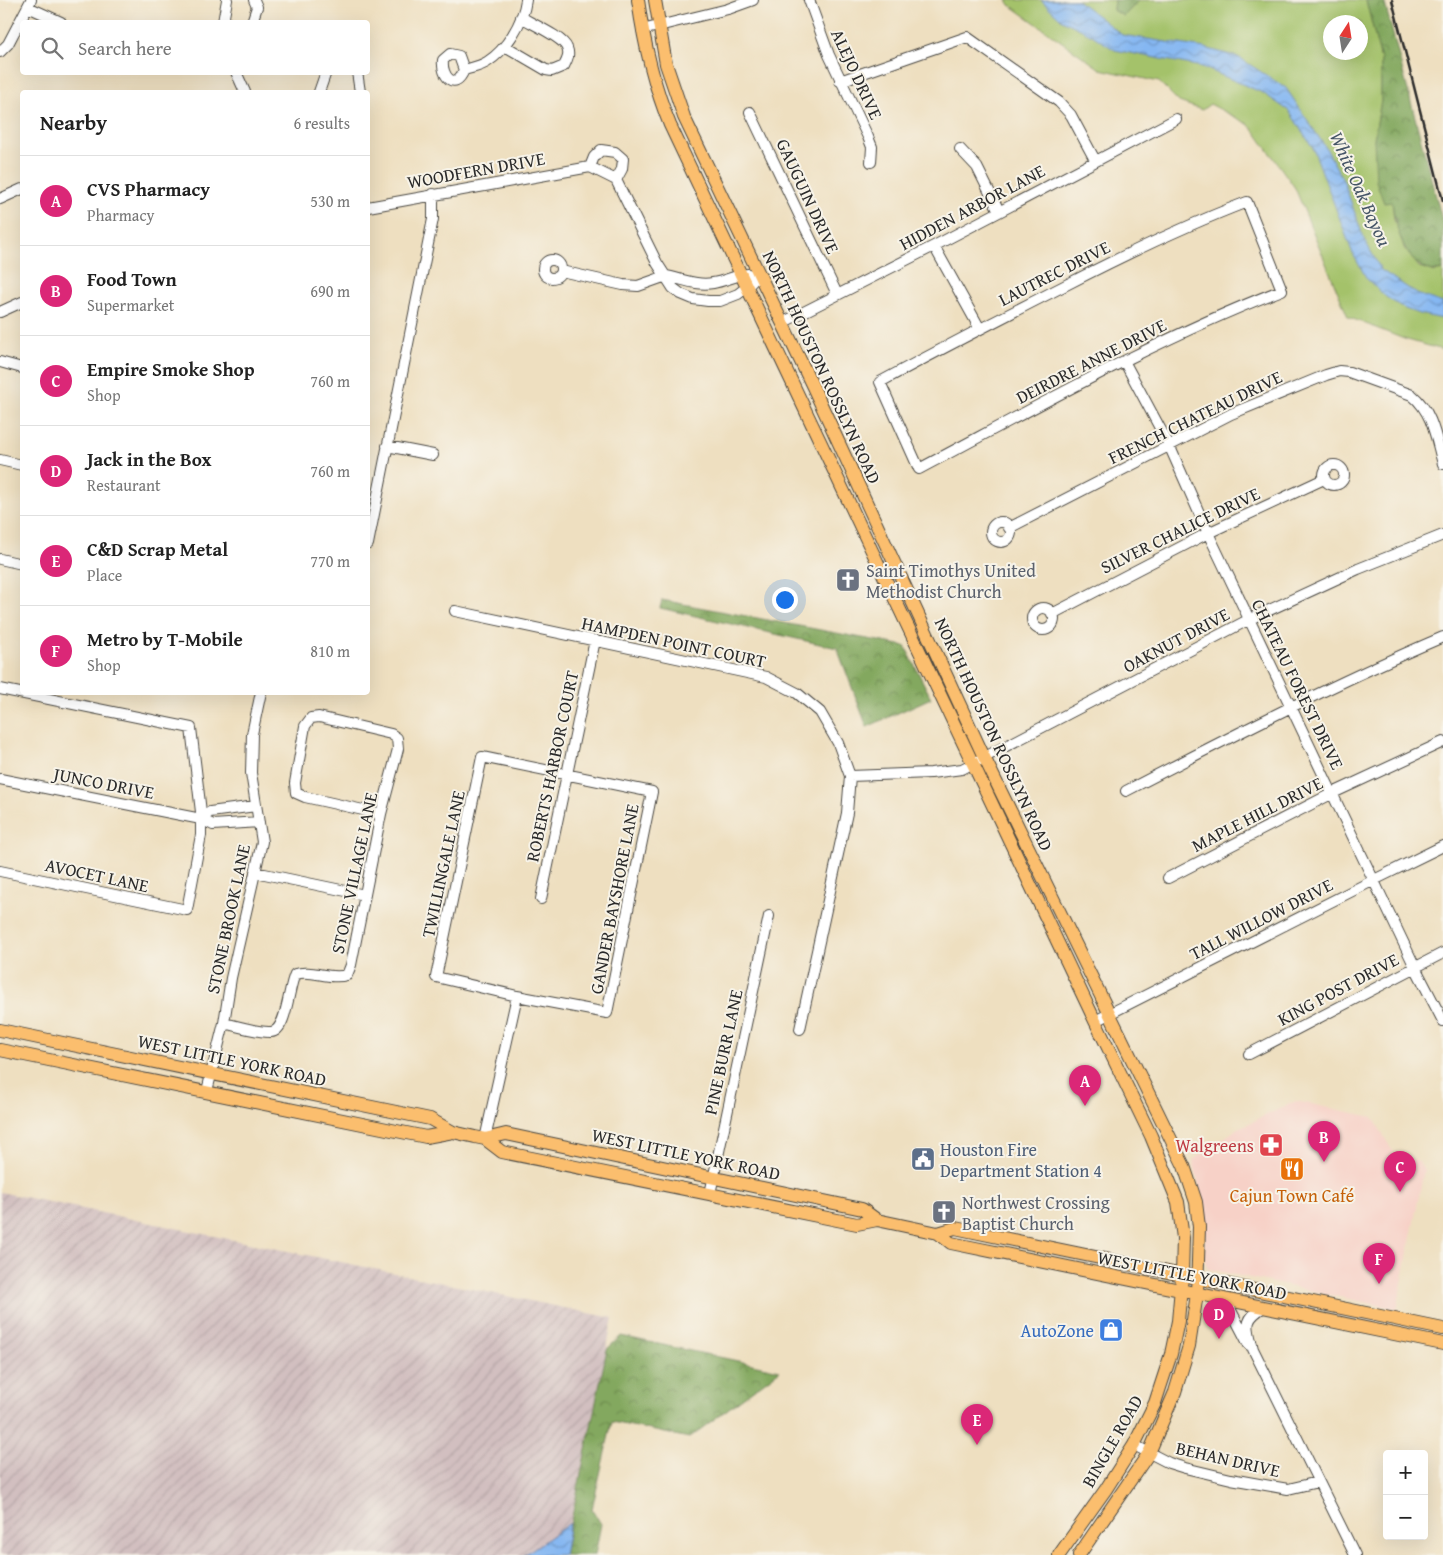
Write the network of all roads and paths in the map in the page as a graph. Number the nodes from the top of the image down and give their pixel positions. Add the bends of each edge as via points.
1 (227, 0) edge
2 (254, 0) edge
3 (526, 0) edge
4 (638, 0) edge
5 (655, 0) edge
6 (754, 0) edge
7 (808, 0) edge
8 (29, 4) edge
9 (726, 4) edge
10 (521, 18) junction
11 (21, 20) edge
12 (57, 20) edge
13 (223, 20) edge
14 (253, 20) edge
15 (20, 21) edge
16 (659, 26) junction
17 (642, 30) junction
18 (505, 46) junction
19 (0, 52) edge
20 (464, 70) dead end
21 (237, 75) edge
22 (325, 75) edge
23 (357, 75) edge
24 (840, 81) junction
25 (244, 90) edge
26 (321, 90) edge
27 (360, 90) edge
28 (750, 112) dead end
29 (1176, 119) dead end
30 (960, 149) dead end
31 (700, 150) junction
32 (685, 157) junction
33 (1095, 160) junction
34 (871, 162) dead end
35 (590, 166) junction
36 (616, 180) junction
37 (20, 190) edge
38 (433, 194) junction
39 (0, 199) edge
40 (370, 206) edge
41 (999, 210) junction
42 (934, 246) junction
43 (561, 271) dead end
44 (741, 274) junction
45 (758, 274) junction
46 (666, 276) junction
47 (747, 287) junction
48 (1282, 290) joint
49 (837, 294) junction
50 (20, 303) edge
51 (0, 312) edge
52 (782, 322) junction
53 (980, 329) junction
54 (1124, 360) junction
55 (0, 362) edge
56 (20, 367) edge
57 (813, 387) junction
58 (798, 393) junction
59 (1169, 445) junction
60 (387, 446) junction
61 (433, 455) dead end
62 (0, 460) edge
63 (1443, 464) edge
64 (20, 465) edge
65 (919, 469) joint
66 (1324, 479) dead end
67 (858, 485) junction
68 (842, 487) junction
69 (1010, 528) dead end
70 (879, 529) junction
71 (1208, 533) junction
72 (370, 534) edge
73 (864, 534) junction
74 (1443, 535) edge
75 (0, 559) edge
76 (20, 564) edge
77 (455, 611) dead end
78 (1052, 614) dead end
79 (1250, 619) junction
80 (927, 633) junction
81 (914, 637) junction
82 (1443, 637) edge
83 (595, 640) junction
84 (0, 690) edge
85 (20, 694) edge
86 (25, 695) edge
87 (260, 695) edge
88 (1290, 706) junction
89 (1443, 742) edge
90 (979, 760) junction
91 (567, 773) junction
92 (850, 776) junction
93 (0, 779) edge
94 (1126, 791) dead end
95 (1333, 793) junction
96 (256, 806) junction
97 (381, 814) junction
98 (201, 819) junction
99 (260, 822) junction
100 (1443, 846) edge
101 (0, 871) edge
102 (255, 872) junction
103 (1168, 878) dead end
104 (1374, 880) junction
105 (366, 895) junction
106 (1053, 898) junction
107 (541, 899) dead end
108 (1040, 903) junction
109 (769, 916) dead end
110 (1443, 953) edge
111 (1415, 967) junction
112 (517, 996) junction
113 (1111, 1014) junction
114 (1095, 1021) junction
115 (1443, 1021) edge
116 (224, 1023) junction
117 (800, 1029) dead end
118 (0, 1030) edge
119 (57, 1042) junction
120 (0, 1050) edge
121 (1249, 1054) dead end
122 (54, 1061) junction
123 (212, 1073) junction
124 (207, 1091) junction
125 (453, 1132) junction
126 (485, 1139) junction
127 (582, 1150) junction
128 (1184, 1166) junction
129 (579, 1168) junction
130 (1167, 1173) junction
131 (713, 1178) junction
132 (710, 1194) junction
133 (877, 1220) junction
134 (938, 1233) junction
135 (998, 1237) junction
136 (996, 1253) junction
137 (1182, 1276) junction
138 (1198, 1278) junction
139 (1181, 1290) junction
140 (1197, 1294) junction
141 (1225, 1299) junction
142 (1264, 1307) junction
143 (1350, 1310) junction
144 (1347, 1324) junction
145 (1443, 1329) edge
146 (1443, 1344) edge
147 (1253, 1349) junction
148 (1134, 1444) junction
149 (1149, 1453) junction
150 (1318, 1482) junction
151 (1059, 1555) edge
152 (1079, 1555) edge
153 (1355, 1555) edge

1 - 13 street
2 - 14 street via 257,7
3 - 10 street
4 - 17 main road, NORTH HOUSTON ROSSLYN ROAD
5 - 16 main road, NORTH HOUSTON ROSSLYN ROAD
6 - 9 street
7 - 24 street, ALEJO DRIVE
8 - 11 street
8 - 12 street
9 - 16 street
10 - 18 street
10 - 18 street via 560,40 569,54 567,61 564,66 546,70
15 - 19 street
16 - 17 street
16 - 31 main road, NORTH HOUSTON ROSSLYN ROAD via 666,64
17 - 32 main road, NORTH HOUSTON ROSSLYN ROAD via 659,98
18 - 20 street via 486,63
21 - 25 street
22 - 26 street
23 - 27 street
24 - 33 street via 967,37 1059,102 1071,116
24 - 34 street, ALEJO DRIVE via 872,147
28 - 49 street, GAUGUIN DRIVE
29 - 33 street, HIDDEN ARBOR LANE
30 - 41 street via 977,167
31 - 32 main road
31 - 45 main road, NORTH HOUSTON ROSSLYN ROAD
32 - 44 main road, NORTH HOUSTON ROSSLYN ROAD
33 - 41 street, HIDDEN ARBOR LANE
35 - 36 street
35 - 36 street via 602,150 615,152 623,159
35 - 38 street, WOODFERN DRIVE
36 - 46 street
37 - 39 street
38 - 40 street, WOODFERN DRIVE
38 - 60 street via 433,219
41 - 42 street, HIDDEN ARBOR LANE
42 - 49 street, HIDDEN ARBOR LANE
42 - 53 street
43 - 46 street via 638,286
44 - 45 street
44 - 46 street via 701,284
44 - 47 main road, NORTH HOUSTON ROSSLYN ROAD
45 - 47 street
45 - 52 main road, NORTH HOUSTON ROSSLYN ROAD
46 - 47 street via 672,288 681,294 708,302 729,298
47 - 58 main road, NORTH HOUSTON ROSSLYN ROAD
48 - 53 street, LAUTREC DRIVE via 1246,202 1141,247
48 - 54 street, DEIRDRE ANNE DRIVE via 1228,311
49 - 52 street, HIDDEN ARBOR LANE
50 - 51 street
52 - 57 main road, NORTH HOUSTON ROSSLYN ROAD
53 - 65 street, LAUTREC DRIVE via 880,382
54 - 59 street, CHATEAU FOREST DRIVE
54 - 65 street, DEIRDRE ANNE DRIVE
55 - 56 street
57 - 58 main road
57 - 67 main road, NORTH HOUSTON ROSSLYN ROAD
58 - 68 main road, NORTH HOUSTON ROSSLYN ROAD
59 - 63 street, FRENCH CHATEAU DRIVE via 1248,406 1339,371 1360,375 1418,399 1430,418
59 - 69 street, FRENCH CHATEAU DRIVE
59 - 71 street, CHATEAU FOREST DRIVE
60 - 61 street
60 - 72 street
62 - 64 street
66 - 71 street, SILVER CHALICE DRIVE
67 - 68 main road
67 - 70 main road, NORTH HOUSTON ROSSLYN ROAD
68 - 73 main road, NORTH HOUSTON ROSSLYN ROAD
70 - 73 main road
70 - 80 main road, NORTH HOUSTON ROSSLYN ROAD
71 - 78 street, SILVER CHALICE DRIVE
71 - 79 street, CHATEAU FOREST DRIVE
73 - 81 main road, NORTH HOUSTON ROSSLYN ROAD
74 - 79 street, OAKNUT DRIVE via 1358,569
75 - 76 street
77 - 83 street, HAMPDEN POINT COURT
79 - 88 street, CHATEAU FOREST DRIVE
79 - 90 street, OAKNUT DRIVE
80 - 81 main road
80 - 90 main road, NORTH HOUSTON ROSSLYN ROAD
81 - 90 main road, NORTH HOUSTON ROSSLYN ROAD
82 - 88 street
83 - 91 street, ROBERTS HARBOR COURT
83 - 92 street, HAMPDEN POINT COURT via 766,677 797,693 820,712 838,743
84 - 85 street
86 - 98 street via 191,728
87 - 96 street, STONE BROOK LANE via 252,734 251,773
88 - 94 street
88 - 95 street, CHATEAU FOREST DRIVE
89 - 95 street, MAPLE HILL DRIVE
90 - 92 street, OAKNUT DRIVE via 962,770
90 - 106 main road, NORTH HOUSTON ROSSLYN ROAD
90 - 108 main road, NORTH HOUSTON ROSSLYN ROAD
91 - 107 street, ROBERTS HARBOR COURT
91 - 112 street, TWILLINGALE LANE via 482,756 436,977
91 - 112 street, GANDER BAYSHORE LANE via 652,792 608,1013
92 - 117 street, HAMPDEN POINT COURT via 847,813
93 - 98 street, JUNCO DRIVE
95 - 103 street, MAPLE HILL DRIVE
95 - 104 street, CHATEAU FOREST DRIVE
96 - 98 street via 210,812
96 - 99 street, STONE BROOK LANE
97 - 97 street, STONE VILLAGE LANE via 398,750 397,738 319,717 310,720 305,726 294,783 296,793
97 - 105 street, STONE VILLAGE LANE
98 - 99 street, JUNCO DRIVE via 213,825
98 - 101 street, AVOCET LANE via 202,835 187,910
99 - 102 street, STONE BROOK LANE via 262,842
100 - 104 street, TALL WILLOW DRIVE
102 - 105 street
102 - 116 street, STONE BROOK LANE
104 - 111 street, CHATEAU FOREST DRIVE
104 - 113 street, TALL WILLOW DRIVE
105 - 116 street, STONE VILLAGE LANE via 347,975 337,978 304,971 295,974 283,1023 270,1033
106 - 108 main road
106 - 113 main road, NORTH HOUSTON ROSSLYN ROAD
108 - 114 main road, NORTH HOUSTON ROSSLYN ROAD
109 - 131 street, PINE BURR LANE
110 - 111 street, KING POST DRIVE
111 - 115 street, CHATEAU FOREST DRIVE
111 - 121 street, KING POST DRIVE
112 - 126 street
113 - 114 street, TALL WILLOW DRIVE
113 - 128 main road, NORTH HOUSTON ROSSLYN ROAD
114 - 130 main road, NORTH HOUSTON ROSSLYN ROAD
116 - 123 street, STONE BROOK LANE
118 - 119 main road, WEST LITTLE YORK ROAD
119 - 122 main road
119 - 123 main road, WEST LITTLE YORK ROAD
120 - 122 main road, WEST LITTLE YORK ROAD
122 - 124 main road, WEST LITTLE YORK ROAD
123 - 124 street, STONE BROOK LANE
123 - 125 main road, WEST LITTLE YORK ROAD via 430,1118
124 - 125 main road, WEST LITTLE YORK ROAD via 426,1137
125 - 126 main road, WEST LITTLE YORK ROAD
126 - 127 main road, WEST LITTLE YORK ROAD via 506,1134
126 - 129 main road, WEST LITTLE YORK ROAD via 502,1152
127 - 129 main road
127 - 131 main road, WEST LITTLE YORK ROAD
128 - 130 main road
128 - 138 main road, NORTH HOUSTON ROSSLYN ROAD via 1196,1202 1199,1226
129 - 132 main road, WEST LITTLE YORK ROAD
130 - 137 main road, NORTH HOUSTON ROSSLYN ROAD via 1182,1219
131 - 132 street, PINE BURR LANE
131 - 133 main road, WEST LITTLE YORK ROAD via 862,1209
132 - 133 main road, WEST LITTLE YORK ROAD via 857,1224
133 - 134 main road, WEST LITTLE YORK ROAD
134 - 135 main road, WEST LITTLE YORK ROAD via 955,1228
134 - 136 main road, WEST LITTLE YORK ROAD via 952,1243
135 - 136 main road
135 - 137 main road, WEST LITTLE YORK ROAD
136 - 139 main road, WEST LITTLE YORK ROAD
137 - 138 main road, WEST LITTLE YORK ROAD
137 - 139 main road, BINGLE ROAD
138 - 140 main road, NORTH HOUSTON ROSSLYN ROAD
138 - 143 main road, WEST LITTLE YORK ROAD
139 - 140 main road, WEST LITTLE YORK ROAD
139 - 148 main road, BINGLE ROAD via 1171,1354 1155,1403
140 - 141 main road, WEST LITTLE YORK ROAD
140 - 149 main road, BINGLE ROAD via 1176,1392
141 - 142 main road, WEST LITTLE YORK ROAD
141 - 147 street via 1246,1342
142 - 144 main road, WEST LITTLE YORK ROAD
142 - 147 street via 1249,1319
143 - 144 main road
143 - 145 main road, WEST LITTLE YORK ROAD
144 - 146 main road, WEST LITTLE YORK ROAD
147 - 150 street
148 - 149 street, BEHAN DRIVE
148 - 151 main road, BINGLE ROAD
149 - 150 street, BEHAN DRIVE via 1185,1468 1288,1489
149 - 152 main road, BINGLE ROAD
150 - 153 street

